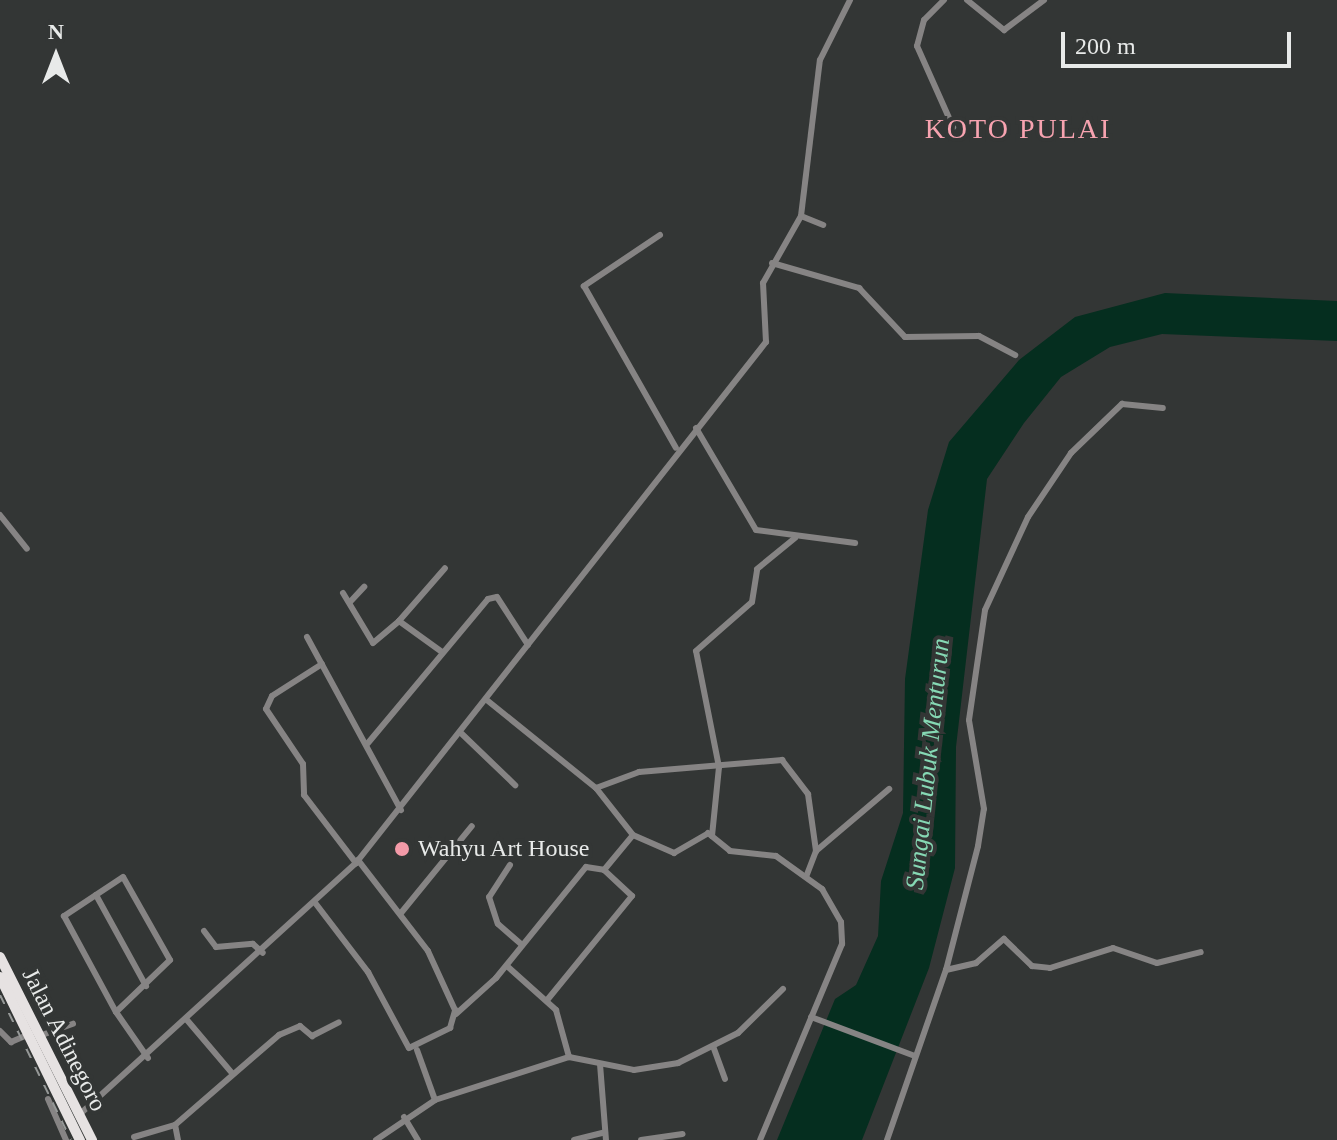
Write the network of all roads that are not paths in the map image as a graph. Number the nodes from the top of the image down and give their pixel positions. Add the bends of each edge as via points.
1 (850, 0) edge
2 (944, 0) edge
3 (967, 0) edge
4 (1044, 0) edge
5 (953, 127) dead end
6 (801, 216) junction
7 (823, 225) dead end
8 (660, 235) dead end
9 (772, 263) junction
10 (1015, 355) dead end
11 (1163, 408) dead end
12 (696, 428) junction
13 (676, 448) junction
14 (0, 515) edge
15 (795, 538) junction
16 (855, 543) dead end
17 (27, 549) dead end
18 (445, 568) dead end
19 (364, 587) dead end
20 (343, 593) dead end
21 (350, 602) junction
22 (399, 621) junction
23 (307, 637) dead end
24 (528, 645) junction
25 (442, 652) junction
26 (322, 664) junction
27 (488, 701) junction
28 (462, 734) junction
29 (368, 743) junction
30 (719, 767) junction
31 (515, 785) dead end
32 (596, 788) junction
33 (889, 789) dead end
34 (401, 810) junction
35 (472, 826) dead end
36 (633, 835) junction
37 (712, 836) junction
38 (816, 851) junction
39 (357, 862) junction
40 (510, 865) dead end
41 (604, 870) junction
42 (807, 875) junction
43 (96, 895) junction
44 (316, 904) junction
45 (401, 913) junction
46 (204, 931) dead end
47 (522, 945) junction
48 (1201, 952) dead end
49 (263, 953) junction
50 (0, 957) edge
51 (507, 966) junction
52 (946, 970) junction
53 (0, 977) edge
54 (146, 986) junction
55 (783, 989) dead end
56 (548, 999) junction
57 (116, 1012) junction
58 (456, 1014) junction
59 (814, 1018) junction
60 (187, 1020) junction
61 (339, 1022) dead end
62 (73, 1024) dead end
63 (0, 1031) edge
64 (36, 1034) junction
65 (713, 1046) junction
66 (417, 1050) junction
67 (912, 1055) junction
68 (569, 1057) junction
69 (148, 1058) junction
70 (600, 1064) junction
71 (232, 1073) junction
72 (725, 1079) dead end
73 (48, 1099) dead end
74 (435, 1100) junction
75 (80, 1114) junction
76 (404, 1117) junction
77 (175, 1125) junction
78 (683, 1134) dead end
79 (606, 1136) edge
80 (134, 1137) dead end
81 (66, 1140) edge
82 (80, 1140) edge
83 (92, 1140) edge
84 (178, 1140) edge
85 (376, 1140) edge
86 (418, 1140) edge
87 (574, 1140) edge
88 (641, 1140) edge
89 (760, 1140) edge
90 (887, 1140) edge

1 - 6 street via 820,60
2 - 5 street via 924,20 917,46
3 - 4 street via 1004,30
6 - 7 street
6 - 9 street
8 - 13 street via 584,286
9 - 10 street via 859,288 905,337 979,336
9 - 12 street via 763,283 766,342
11 - 52 street via 1122,404 1071,453 1028,517 985,610 969,720 984,809
12 - 13 street
12 - 15 street via 754,528
13 - 24 street
14 - 17 street via 17,528
15 - 16 street via 820,544 842,536
15 - 30 street via 757,569 752,602 696,651
18 - 22 street
19 - 21 street
20 - 21 street
21 - 22 street via 377,644
22 - 25 street
23 - 26 street
24 - 25 street via 493,596
24 - 27 street
25 - 29 street
26 - 29 street
26 - 39 street via 272,696 266,709 303,764 304,795
27 - 28 street
27 - 32 street
28 - 31 street
28 - 34 street
29 - 34 street
30 - 32 street via 639,772
30 - 37 street
30 - 38 street via 766,755 791,766 808,794
32 - 36 street
33 - 38 street
34 - 39 street
35 - 45 street
36 - 37 street via 672,853 703,833
36 - 41 street
37 - 42 street via 730,851 776,856
38 - 42 street
39 - 44 street
39 - 45 street
40 - 47 street via 489,897 498,924
41 - 47 street via 586,867
41 - 56 street via 632,896
42 - 59 street via 835,909 842,944
43 - 54 street
43 - 54 street via 124,877 170,959
43 - 57 street via 64,916
44 - 49 street
44 - 66 street
45 - 58 street
46 - 49 street via 216,947 253,944
47 - 51 street
48 - 52 street via 1157,963 1113,948 1050,968 1032,966 1004,939 976,963
49 - 60 street
50 - 64 highway, Jalan Adinegoro
51 - 56 street
51 - 58 street
52 - 67 street
53 - 64 highway, Jalan Adinegoro
54 - 57 street
55 - 65 street
56 - 68 street via 562,1019
57 - 69 street
58 - 66 street via 450,1028
59 - 67 street
59 - 89 street
60 - 69 street
60 - 71 street
61 - 71 street via 312,1036 292,1028
62 - 64 street
63 - 64 street via 11,1042
64 - 75 highway, Jalan Adinegoro
64 - 82 highway, Jalan Adinegoro
65 - 70 street via 656,1068
65 - 72 street
66 - 74 street
67 - 90 street
68 - 70 street
68 - 74 street
69 - 75 street
70 - 79 street
71 - 77 street
73 - 81 street
74 - 76 street
75 - 83 highway, Jalan Adinegoro
76 - 85 street
76 - 86 street
77 - 80 street
77 - 84 street
78 - 88 street
79 - 87 street

